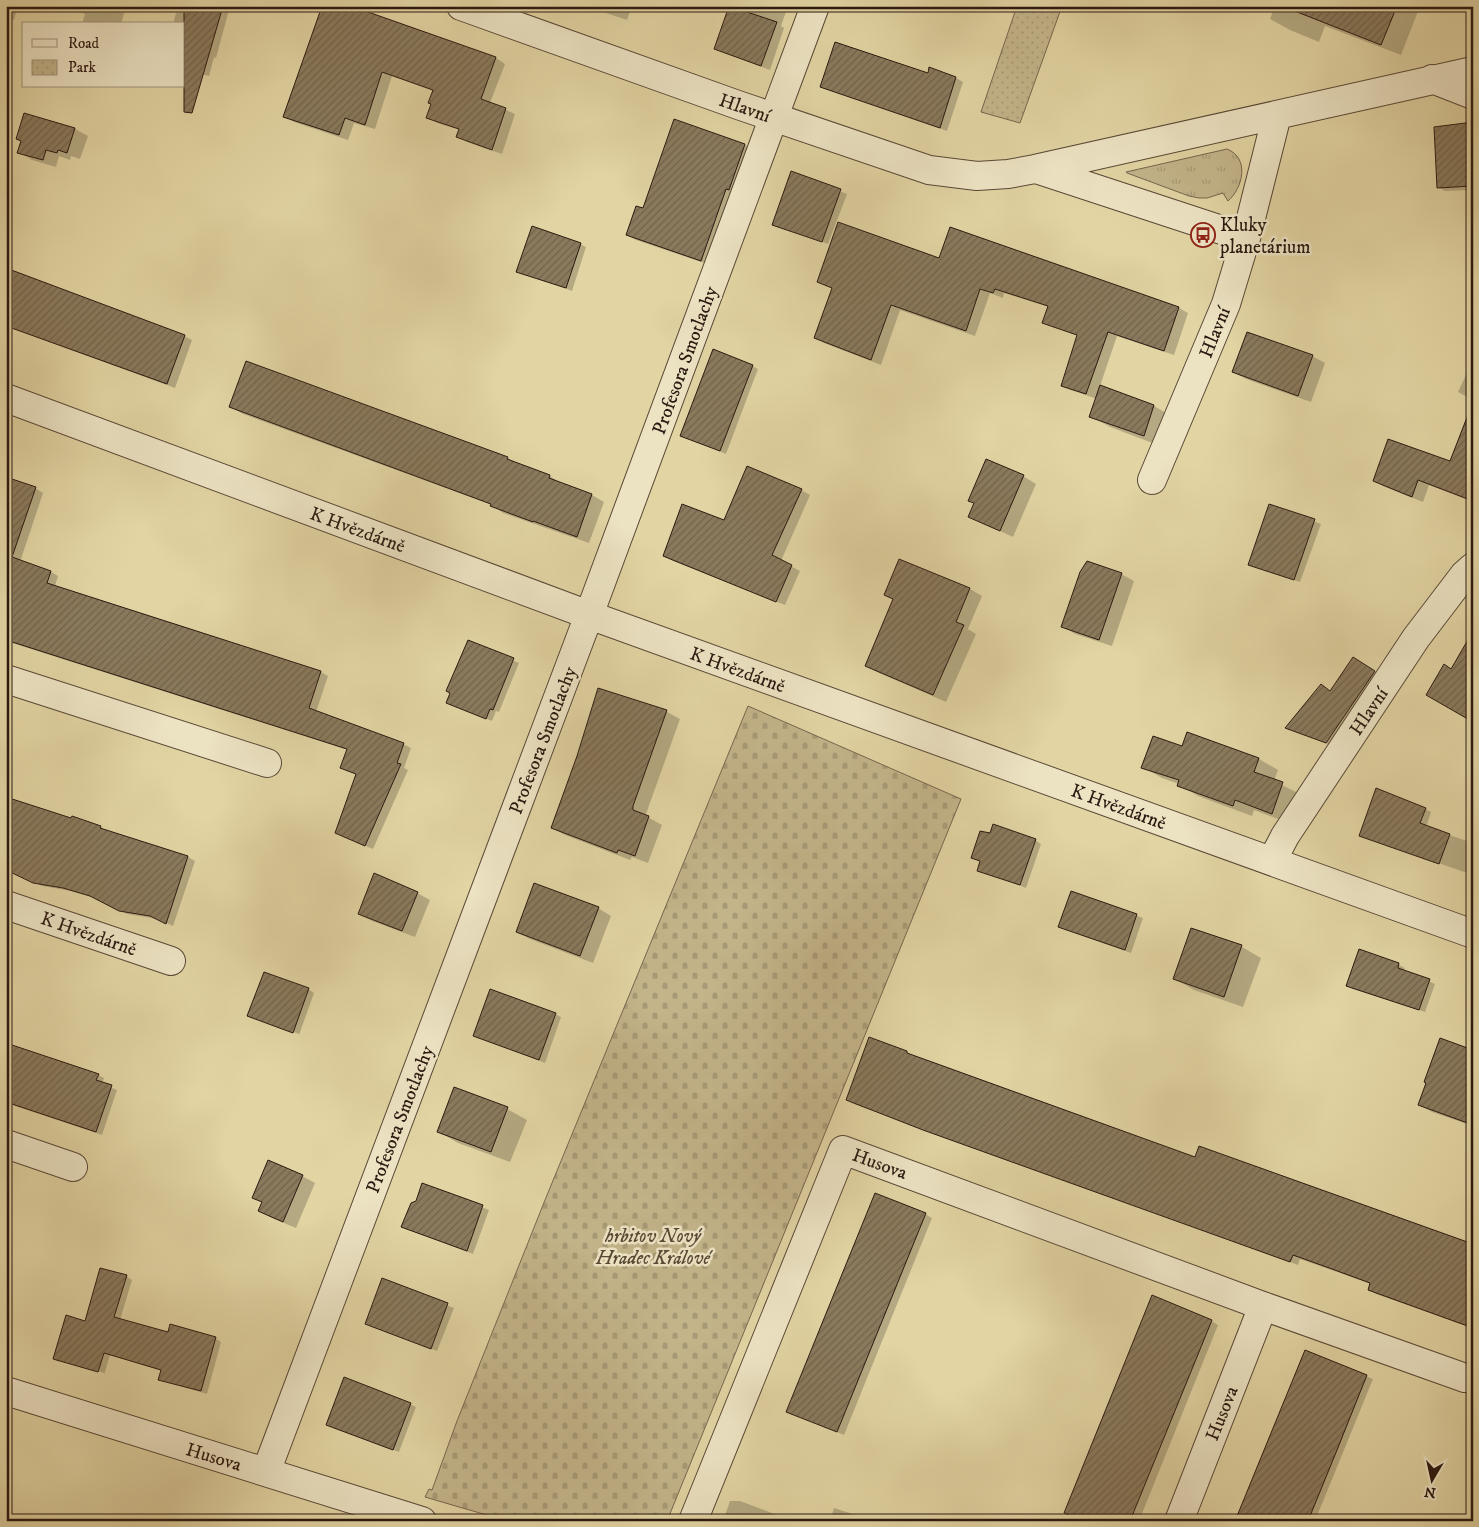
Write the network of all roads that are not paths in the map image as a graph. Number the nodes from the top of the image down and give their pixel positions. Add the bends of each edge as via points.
1 (460, 6) edge
2 (815, 6) edge
3 (1473, 71) edge
4 (1432, 80) junction
5 (1473, 95) edge
6 (1277, 115) junction
7 (774, 117) junction
8 (1035, 169) junction
9 (1246, 238) junction
10 (6, 398) edge
11 (1152, 480) dead end
12 (1473, 567) edge
13 (589, 615) junction
14 (6, 679) edge
15 (267, 763) dead end
16 (1272, 861) junction
17 (6, 905) edge
18 (1473, 934) edge
19 (171, 961) dead end
20 (6, 1144) edge
21 (73, 1167) dead end
22 (1263, 1306) junction
23 (1465, 1378) dead end
24 (6, 1391) edge
25 (266, 1472) junction
26 (422, 1521) edge
27 (693, 1521) edge
28 (1179, 1521) edge

1 - 7 street, Hlavní
2 - 7 street, Profesora Smotlachy
3 - 4 street, Hlavní
4 - 5 street
4 - 6 street, Hlavní
6 - 8 street, Hlavní
6 - 9 street, Hlavní
7 - 8 street, Hlavní via 929,170 977,176
7 - 13 street, Profesora Smotlachy
8 - 9 street, Hlavní
9 - 11 street, Hlavní via 1226,304
10 - 13 street, K Hvězdárně
12 - 16 street, Hlavní via 1416,638 1285,836
13 - 16 street, K Hvězdárně
13 - 25 street, Profesora Smotlachy
14 - 15 street
16 - 18 street, K Hvězdárně
17 - 19 street, K Hvězdárně
20 - 21 street
22 - 23 street, Husova
22 - 27 street, Husova via 843,1150
22 - 28 street, Husova
24 - 25 street, Husova
25 - 26 street, Husova

